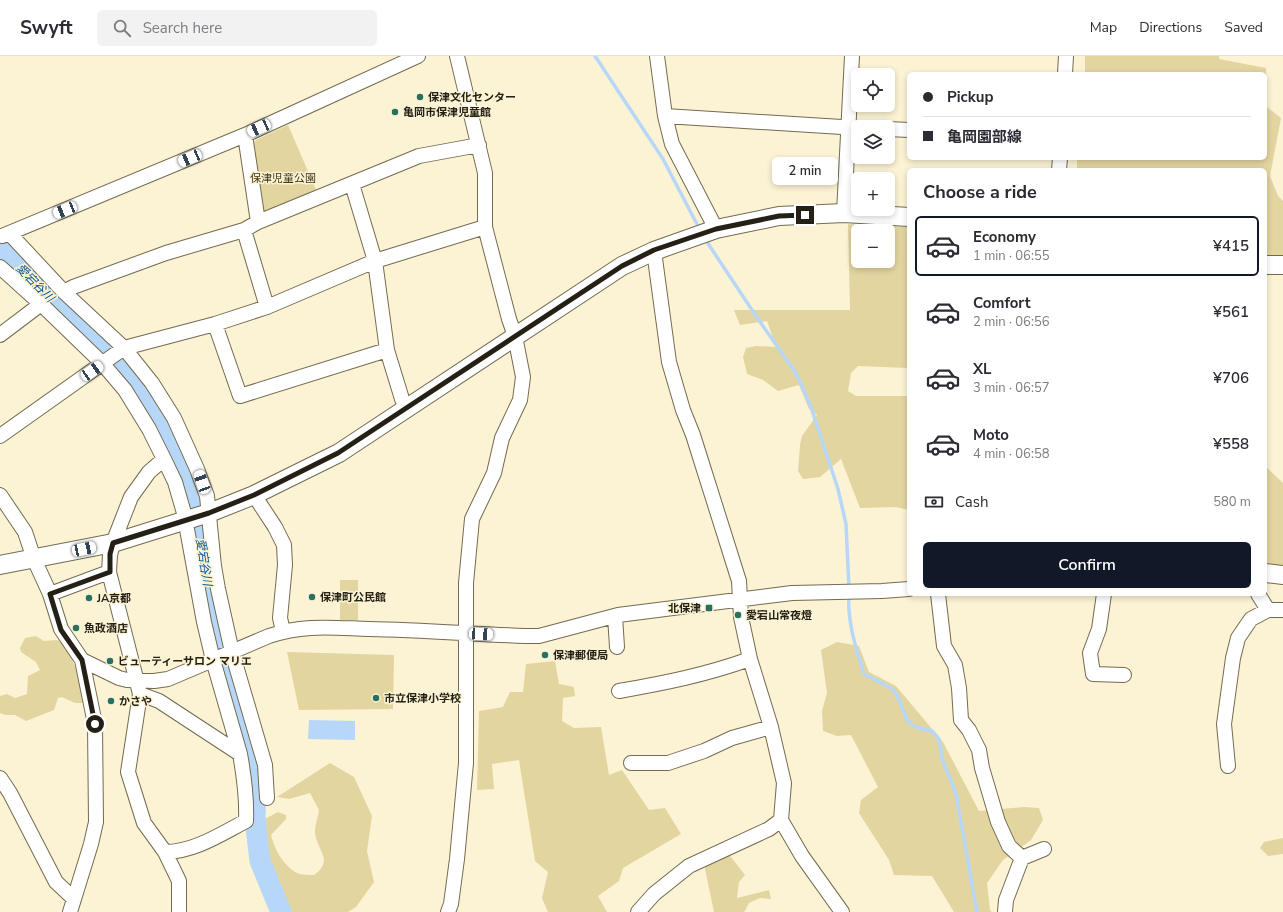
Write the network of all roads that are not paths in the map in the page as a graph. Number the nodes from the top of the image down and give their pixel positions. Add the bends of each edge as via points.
1 (418, 56) edge
2 (457, 56) edge
3 (657, 56) edge
4 (852, 56) edge
5 (1066, 56) edge
6 (1065, 72) edge
7 (665, 116) junction
8 (853, 120) edge
9 (851, 128) edge
10 (895, 129) edge
11 (907, 130) edge
12 (245, 135) junction
13 (479, 145) junction
14 (851, 147) edge
15 (352, 184) junction
16 (844, 212) junction
17 (907, 217) edge
18 (258, 222) junction
19 (485, 227) junction
20 (713, 229) junction
21 (244, 230) junction
22 (3, 235) edge
23 (654, 250) junction
24 (375, 261) junction
25 (1267, 265) edge
26 (1283, 265) edge
27 (0, 267) edge
28 (64, 292) junction
29 (41, 304) junction
30 (267, 307) junction
31 (215, 324) junction
32 (0, 335) edge
33 (515, 336) junction
34 (122, 349) junction
35 (387, 350) junction
36 (105, 362) junction
37 (406, 408) junction
38 (0, 436) edge
39 (164, 459) junction
40 (0, 495) edge
41 (254, 495) junction
42 (197, 517) junction
43 (113, 543) junction
44 (34, 559) junction
45 (0, 565) edge
46 (110, 572) junction
47 (1267, 573) edge
48 (1283, 575) edge
49 (907, 589) edge
50 (50, 594) junction
51 (938, 596) edge
52 (1104, 596) edge
53 (1259, 596) edge
54 (741, 599) junction
55 (1268, 610) junction
56 (1283, 610) edge
57 (615, 616) junction
58 (283, 631) junction
59 (467, 634) junction
60 (617, 647) dead end
61 (223, 656) junction
62 (750, 659) junction
63 (82, 660) junction
64 (1124, 675) dead end
65 (138, 688) junction
66 (619, 691) dead end
67 (771, 727) junction
68 (240, 754) junction
69 (631, 763) dead end
70 (1228, 766) dead end
71 (0, 778) edge
72 (267, 798) dead end
73 (781, 820) junction
74 (1044, 849) dead end
75 (165, 852) junction
76 (1022, 858) junction
77 (72, 906) edge
78 (180, 912) edge
79 (448, 912) edge
80 (638, 912) edge
81 (842, 912) edge
82 (1005, 912) edge

1 - 12 street
2 - 13 street
3 - 7 street
4 - 8 street
5 - 6 street
7 - 9 street
7 - 20 street via 672,144
10 - 11 street
12 - 18 street
12 - 22 street
13 - 15 street via 419,156
13 - 19 street via 485,173
14 - 16 street
15 - 18 street
15 - 24 street
16 - 17 main road
16 - 20 main road via 779,216
18 - 21 street
19 - 24 street
19 - 33 street
20 - 23 main road
21 - 28 street via 166,254
21 - 30 street
22 - 28 street
23 - 33 main road via 622,266
23 - 54 street via 669,362 725,532 739,581
24 - 30 street
24 - 35 street
25 - 26 main road
27 - 29 street
28 - 34 street
29 - 32 street
29 - 36 street
30 - 31 street
31 - 34 street
31 - 35 street via 240,396
33 - 37 main road
33 - 59 street via 523,377 520,400 502,438 494,473 472,519 466,583
34 - 36 street
34 - 42 street via 152,383 174,418 197,469 207,496
35 - 37 street
36 - 38 street
36 - 39 street via 149,429
37 - 41 main road via 338,453
39 - 42 street
39 - 43 street via 149,472 131,497
40 - 44 street via 25,532
41 - 42 main road
41 - 58 street via 284,545 285,565 280,618
42 - 43 main road
42 - 61 street via 214,566
42 - 61 street via 204,622
43 - 44 main road
43 - 46 street
44 - 45 main road
44 - 50 street
46 - 50 street
46 - 65 street
47 - 48 main road
49 - 54 street via 792,593
50 - 63 street via 61,630
51 - 76 street via 944,646 957,673 961,720 980,750 982,768 998,822 1009,846
52 - 64 street via 1098,629 1090,653 1093,674
53 - 55 street
54 - 57 street
54 - 62 street via 741,617
55 - 56 street
55 - 70 street via 1251,619 1238,638 1224,724
57 - 59 street via 540,636
57 - 60 street
58 - 59 street via 308,627
58 - 61 street
59 - 79 street via 466,763 457,859
61 - 65 street via 168,679
61 - 68 street
61 - 72 street via 265,765
62 - 66 street via 664,684
62 - 67 street
63 - 65 street
63 - 77 street via 95,724 96,822
65 - 68 street
65 - 75 street via 128,772 144,822
67 - 69 street via 732,738 668,763
67 - 73 street via 784,783
68 - 75 street via 247,804 246,821 194,847
71 - 77 street via 56,882
73 - 80 street via 769,829 689,866 654,894
73 - 81 street via 802,856
74 - 76 street
75 - 78 street via 179,881
76 - 82 street via 1006,900

